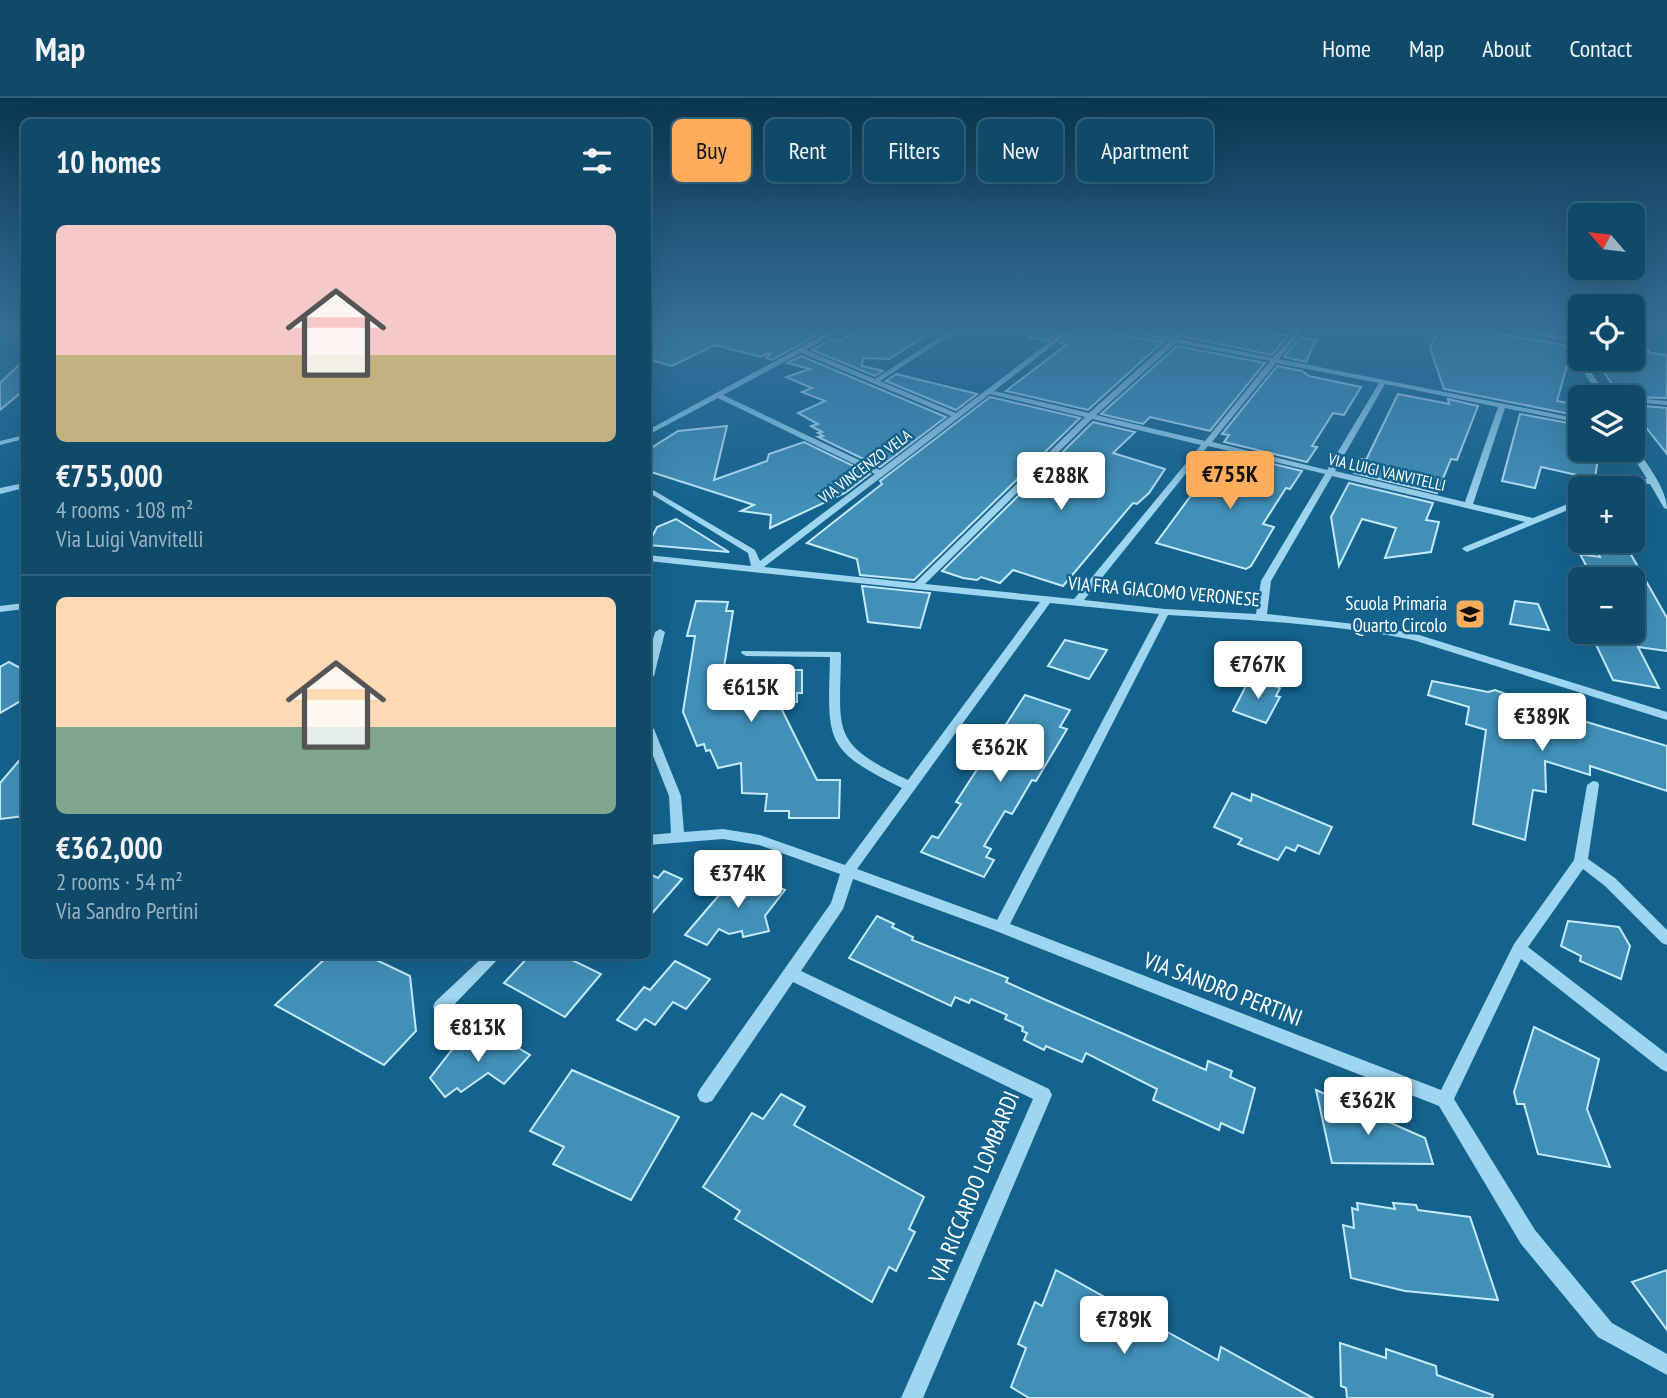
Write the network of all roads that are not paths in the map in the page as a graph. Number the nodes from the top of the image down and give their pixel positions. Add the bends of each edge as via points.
1 (729, 389) edge
2 (894, 389) edge
3 (993, 389) edge
4 (1121, 389) edge
5 (1252, 389) edge
6 (1378, 389) edge
7 (1417, 389) edge
8 (989, 392) junction
9 (717, 395) junction
10 (1645, 401) edge
11 (1667, 404) edge
12 (1503, 405) junction
13 (1092, 415) junction
14 (957, 416) junction
15 (1568, 419) edge
16 (651, 431) edge
17 (21, 438) edge
18 (0, 443) edge
19 (1207, 443) junction
20 (1641, 462) edge
21 (1332, 473) junction
22 (882, 474) junction
23 (1645, 481) edge
24 (1654, 482) junction
25 (21, 487) edge
26 (0, 491) edge
27 (651, 491) edge
28 (1468, 505) junction
29 (1667, 506) edge
30 (1568, 507) edge
31 (1533, 521) junction
32 (1467, 550) dead end
33 (752, 552) junction
34 (777, 552) junction
35 (651, 558) edge
36 (757, 568) junction
37 (918, 585) junction
38 (1047, 600) junction
39 (1077, 602) junction
40 (21, 606) edge
41 (0, 608) edge
42 (1165, 612) junction
43 (1261, 617) junction
44 (660, 632) dead end
45 (746, 653) dead end
46 (651, 665) edge
47 (1667, 716) edge
48 (651, 736) edge
49 (1594, 785) dead end
50 (910, 786) junction
51 (678, 835) junction
52 (651, 840) edge
53 (1581, 861) junction
54 (848, 871) junction
55 (1001, 927) junction
56 (1667, 939) edge
57 (1519, 948) junction
58 (490, 959) edge
59 (792, 974) junction
60 (441, 1007) dead end
61 (1667, 1064) edge
62 (706, 1095) dead end
63 (1445, 1100) junction
64 (1667, 1365) edge
65 (912, 1398) edge

1 - 9 street
2 - 14 street
3 - 8 street, VIA VINCENZO VELA
4 - 13 street
5 - 19 street
6 - 21 street
7 - 12 street
8 - 13 street, VIA LUIGI VANVITELLI
8 - 14 street, VIA VINCENZO VELA
9 - 16 street
9 - 22 street
10 - 11 street
12 - 15 street
12 - 28 street
13 - 19 street, VIA LUIGI VANVITELLI
13 - 37 street
14 - 22 street, VIA VINCENZO VELA
17 - 18 street
19 - 21 street, VIA LUIGI VANVITELLI
19 - 39 street
20 - 24 street
21 - 28 street, VIA LUIGI VANVITELLI
21 - 43 street via 1266,581
22 - 34 street, VIA VINCENZO VELA
23 - 24 street
24 - 29 street
25 - 26 street
27 - 33 street
28 - 31 street, VIA LUIGI VANVITELLI
30 - 31 street
31 - 32 street
33 - 34 street
33 - 36 street
34 - 36 street, VIA VINCENZO VELA
35 - 36 street, VIA FRA GIACOMO VERONESE
36 - 37 street, VIA FRA GIACOMO VERONESE
37 - 38 street, VIA FRA GIACOMO VERONESE
38 - 39 street, VIA FRA GIACOMO VERONESE
38 - 50 street
39 - 42 street, VIA FRA GIACOMO VERONESE
40 - 41 street
42 - 43 street, VIA FRA GIACOMO VERONESE
42 - 55 street
43 - 47 street, VIA FRA GIACOMO VERONESE via 1415,637
44 - 46 street
45 - 50 street via 836,654 840,740 878,771
48 - 51 street via 675,796
49 - 53 street
50 - 54 street
51 - 52 street, VIA SANDRO PERTINI
51 - 54 street, VIA SANDRO PERTINI via 723,834 760,840
53 - 56 street via 1610,882
53 - 57 street
54 - 55 street, VIA SANDRO PERTINI
54 - 59 street via 838,905
55 - 63 street, VIA SANDRO PERTINI
57 - 61 street
57 - 63 street
58 - 60 street
59 - 62 street
59 - 65 street, VIA RICCARDO LOMBARDI via 1043,1095
63 - 64 street via 1528,1237 1605,1330

